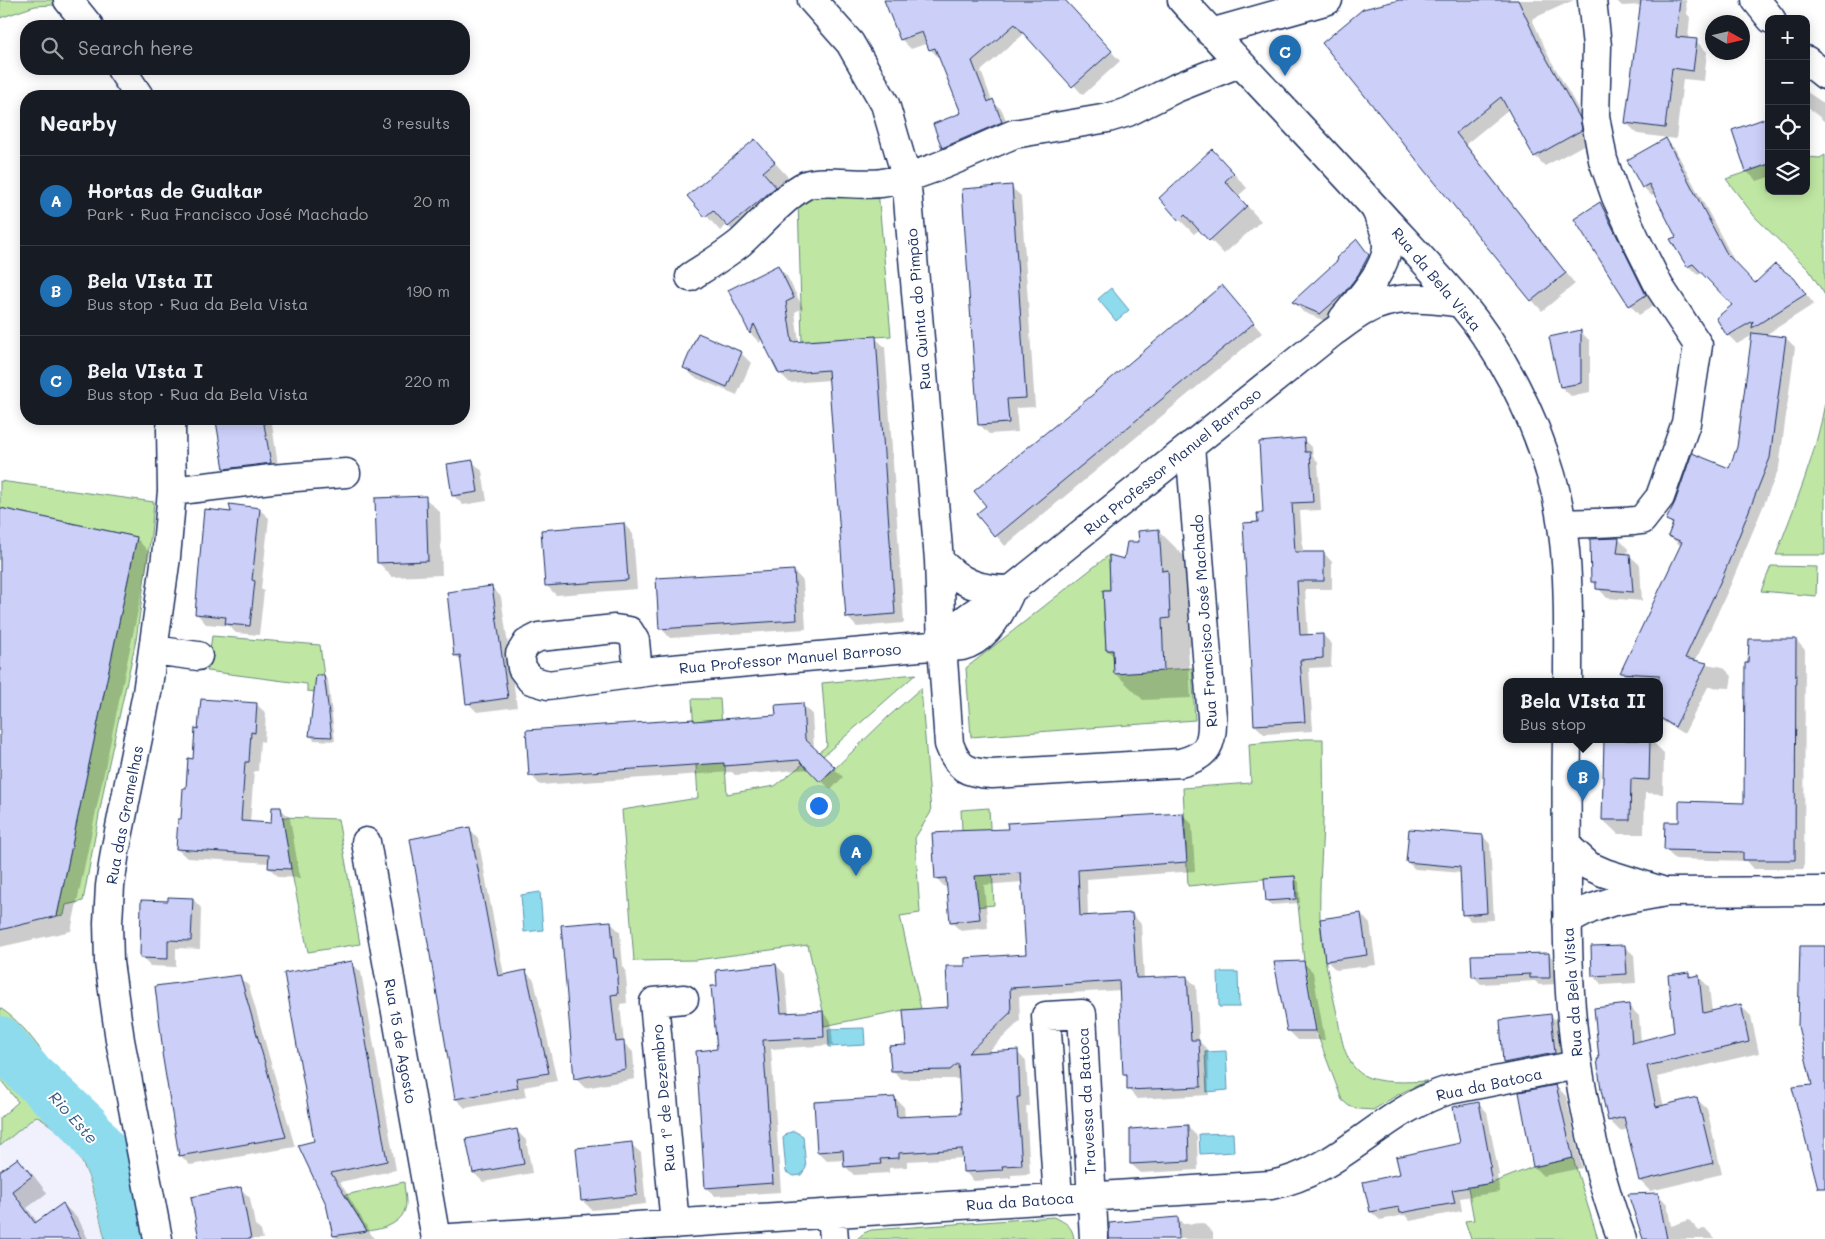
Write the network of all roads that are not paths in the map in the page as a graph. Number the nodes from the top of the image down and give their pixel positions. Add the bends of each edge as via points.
1 (68, 0) edge
2 (812, 0) edge
3 (1182, 0) edge
4 (1327, 0) edge
5 (1592, 0) edge
6 (1756, 0) edge
7 (1768, 15) edge
8 (84, 20) edge
9 (1212, 32) junction
10 (1239, 63) junction
11 (1810, 63) edge
12 (125, 75) edge
13 (1825, 75) edge
14 (135, 90) edge
15 (906, 176) junction
16 (1375, 208) junction
17 (690, 277) dead end
18 (1460, 302) junction
19 (1333, 332) junction
20 (171, 425) edge
21 (1190, 446) junction
22 (346, 474) dead end
23 (172, 491) junction
24 (1563, 524) junction
25 (939, 560) junction
26 (1011, 590) junction
27 (942, 645) junction
28 (153, 650) junction
29 (198, 656) dead end
30 (638, 673) dead end
31 (1568, 678) edge
32 (1567, 743) edge
33 (366, 842) dead end
34 (1567, 846) junction
35 (1825, 891) edge
36 (1666, 892) junction
37 (1567, 921) junction
38 (684, 999) dead end
39 (1577, 1066) junction
40 (1092, 1196) junction
41 (1058, 1199) junction
42 (675, 1224) junction
43 (833, 1226) edge
44 (511, 1237) edge
45 (158, 1239) edge
46 (436, 1239) edge
47 (1094, 1239) edge
48 (1622, 1239) edge

1 - 8 street
2 - 15 street, Rua Quinta do Pimpão via 850,43 884,104
3 - 9 street, Rua da Bela Vista
4 - 9 street
5 - 24 street via 1597,46 1595,116 1603,160 1616,197 1659,286 1698,345 1686,423 1660,498 1642,520
6 - 7 street
9 - 10 street, Rua da Bela Vista
10 - 15 street via 1176,88 1128,112 1090,122 1014,134
10 - 16 street, Rua da Bela Vista
11 - 13 street
12 - 14 street
15 - 17 street via 882,183 808,185 796,191 738,244
15 - 25 street, Rua Quinta do Pimpão
16 - 18 street, Rua da Bela Vista
16 - 19 street via 1387,245 1382,267
18 - 19 street via 1436,299 1391,301 1363,311
18 - 24 street, Rua da Bela Vista via 1510,376 1526,410 1551,475
19 - 21 street, Rua Professor Manuel Barroso
20 - 23 street, Rua das Gramelhas
21 - 26 street, Rua Professor Manuel Barroso
21 - 27 street, Rua Francisco José Machado via 1213,733 1207,749 1195,759 1180,763 992,774 965,768 954,759 948,744
22 - 23 street
23 - 28 street, Rua das Gramelhas
24 - 31 street, Rua da Bela Vista
25 - 26 street via 968,583 990,590
25 - 27 street, Rua Quinta do Pimpão
26 - 27 street, Rua Professor Manuel Barroso via 959,623
27 - 30 street, Rua Professor Manuel Barroso
28 - 29 street
28 - 45 street, Rua das Gramelhas via 115,852 108,923 120,1040
32 - 34 street, Rua da Bela Vista
33 - 46 street, Rua 15 de Agosto
34 - 36 street via 1589,866
34 - 37 street, Rua da Bela Vista
35 - 36 street
36 - 37 street via 1611,902
37 - 39 street, Rua da Bela Vista
38 - 42 street, Rua 1º de Dezembro via 654,1002
39 - 40 street, Rua da Batoca via 1433,1095 1405,1110 1323,1166 1291,1181
39 - 48 street, Rua da Bela Vista via 1607,1198
40 - 41 street, Rua da Batoca
40 - 41 street, Travessa da Batoca via 1082,1014 1046,1016
40 - 47 street
41 - 43 street, Rua da Batoca
42 - 43 street, Rua da Batoca
42 - 44 street, Rua da Batoca
44 - 46 street, Rua da Batoca

